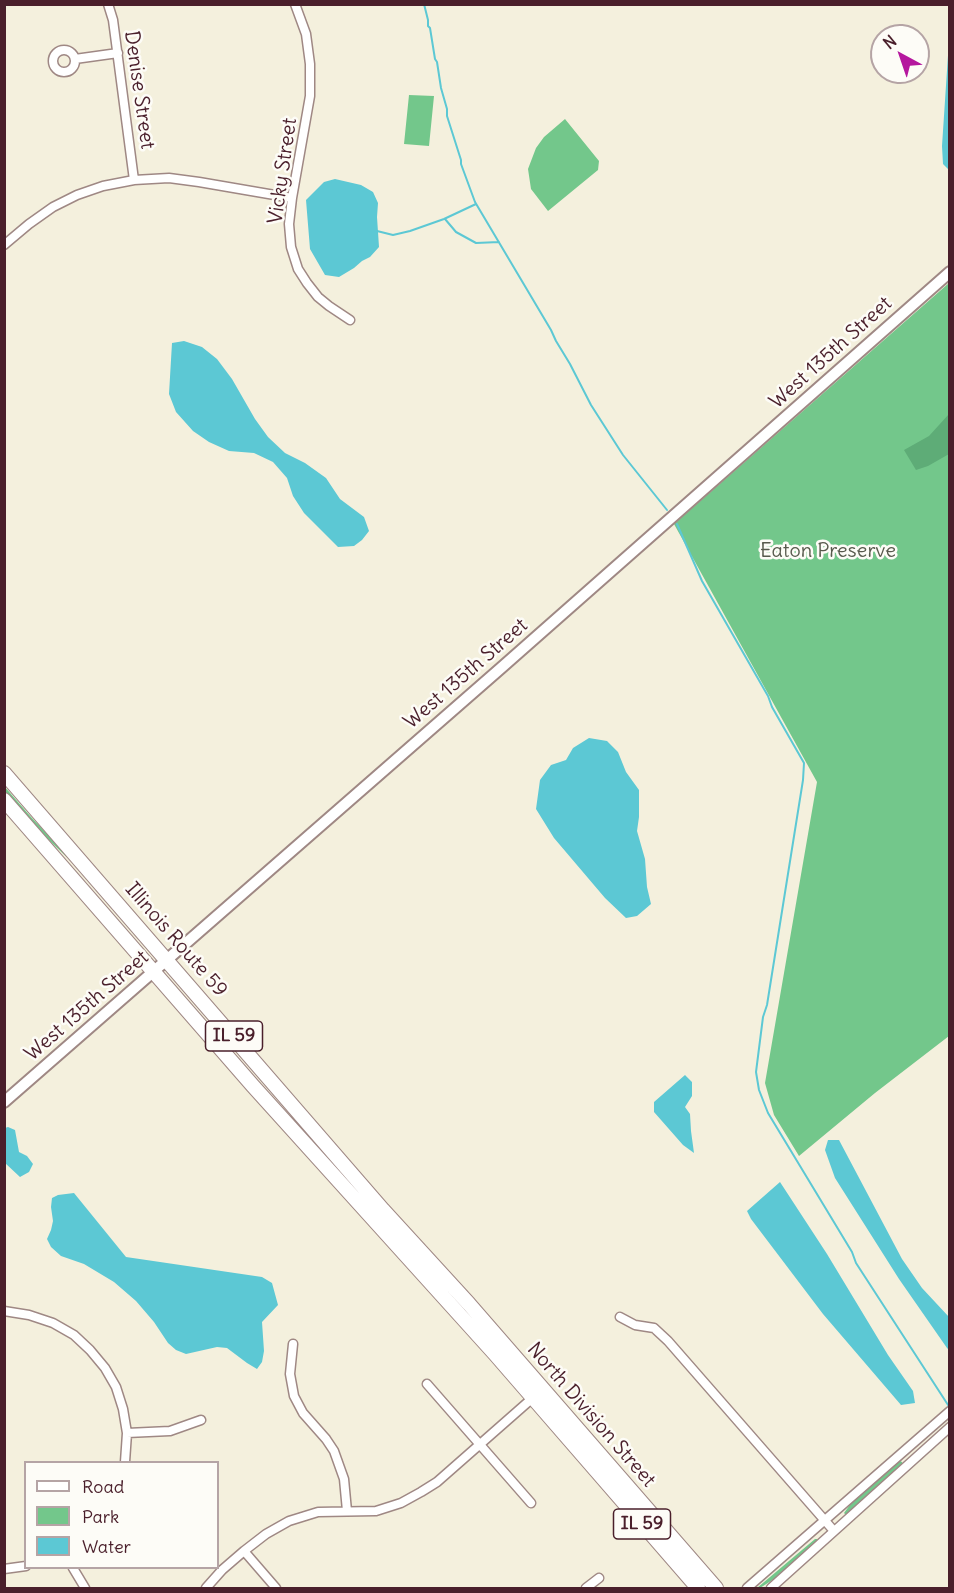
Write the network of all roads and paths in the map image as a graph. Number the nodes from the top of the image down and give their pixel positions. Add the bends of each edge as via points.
1 (108, 4) edge
2 (295, 4) edge
3 (118, 53) junction
4 (75, 59) dead end
5 (134, 180) junction
6 (292, 198) junction
7 (4, 245) edge
8 (950, 272) edge
9 (350, 320) dead end
10 (4, 773) edge
11 (4, 800) edge
12 (167, 960) junction
13 (155, 972) junction
14 (4, 1102) edge
15 (334, 1176) junction
16 (361, 1185) junction
17 (460, 1295) joint
18 (4, 1311) edge
19 (459, 1314) joint
20 (620, 1317) dead end
21 (293, 1344) dead end
22 (427, 1383) dead end
23 (538, 1393) junction
24 (948, 1412) edge
25 (201, 1420) dead end
26 (950, 1427) edge
27 (127, 1433) junction
28 (480, 1444) junction
29 (905, 1450) junction
30 (914, 1459) junction
31 (125, 1461) edge
32 (531, 1503) dead end
33 (347, 1511) junction
34 (825, 1520) junction
35 (834, 1532) junction
36 (244, 1551) junction
37 (24, 1566) edge
38 (4, 1569) edge
39 (74, 1569) edge
40 (599, 1578) dead end
41 (85, 1588) edge
42 (206, 1588) edge
43 (276, 1588) edge
44 (586, 1588) edge
45 (698, 1588) edge
46 (716, 1588) edge
47 (747, 1588) edge
48 (771, 1588) edge

1 - 3 street, Denise Street
2 - 6 street, Vicky Street via 306,34 310,96
3 - 4 street
3 - 5 street, Denise Street
5 - 6 street via 169,178
5 - 7 street via 103,186 53,207
6 - 9 street, Vicky Street via 291,248 298,269 318,297
8 - 12 street, West 135th Street
10 - 12 main road, Illinois Route 59 / IL 59
11 - 13 main road, Illinois Route 59 / IL 59
12 - 13 street, West 135th Street
12 - 16 main road, Illinois Route 59 / IL 59
13 - 14 street, West 135th Street
13 - 15 main road, Illinois Route 59 / IL 59
15 - 16 main road
15 - 19 main road, Illinois Route 59 / IL 59
16 - 17 main road, Illinois Route 59 / IL 59
17 - 23 main road, North Division Street / IL 59
18 - 27 street via 53,1323 90,1350 116,1387
19 - 23 main road, North Division Street / IL 59
20 - 34 street via 654,1328 668,1341
21 - 33 street via 290,1374 294,1396 334,1451 344,1479
22 - 28 street
23 - 28 street
23 - 45 main road, North Division Street / IL 59
23 - 46 main road, North Division Street / IL 59
24 - 29 street
25 - 27 street via 170,1431
26 - 30 street
27 - 31 street
28 - 32 street
28 - 33 street via 437,1482 411,1498 376,1510
29 - 30 street
29 - 34 street
30 - 35 street
33 - 36 street via 318,1512 289,1521
34 - 35 street
34 - 47 street
35 - 48 street
36 - 42 street
36 - 43 street
37 - 38 street
39 - 41 street
40 - 44 street

